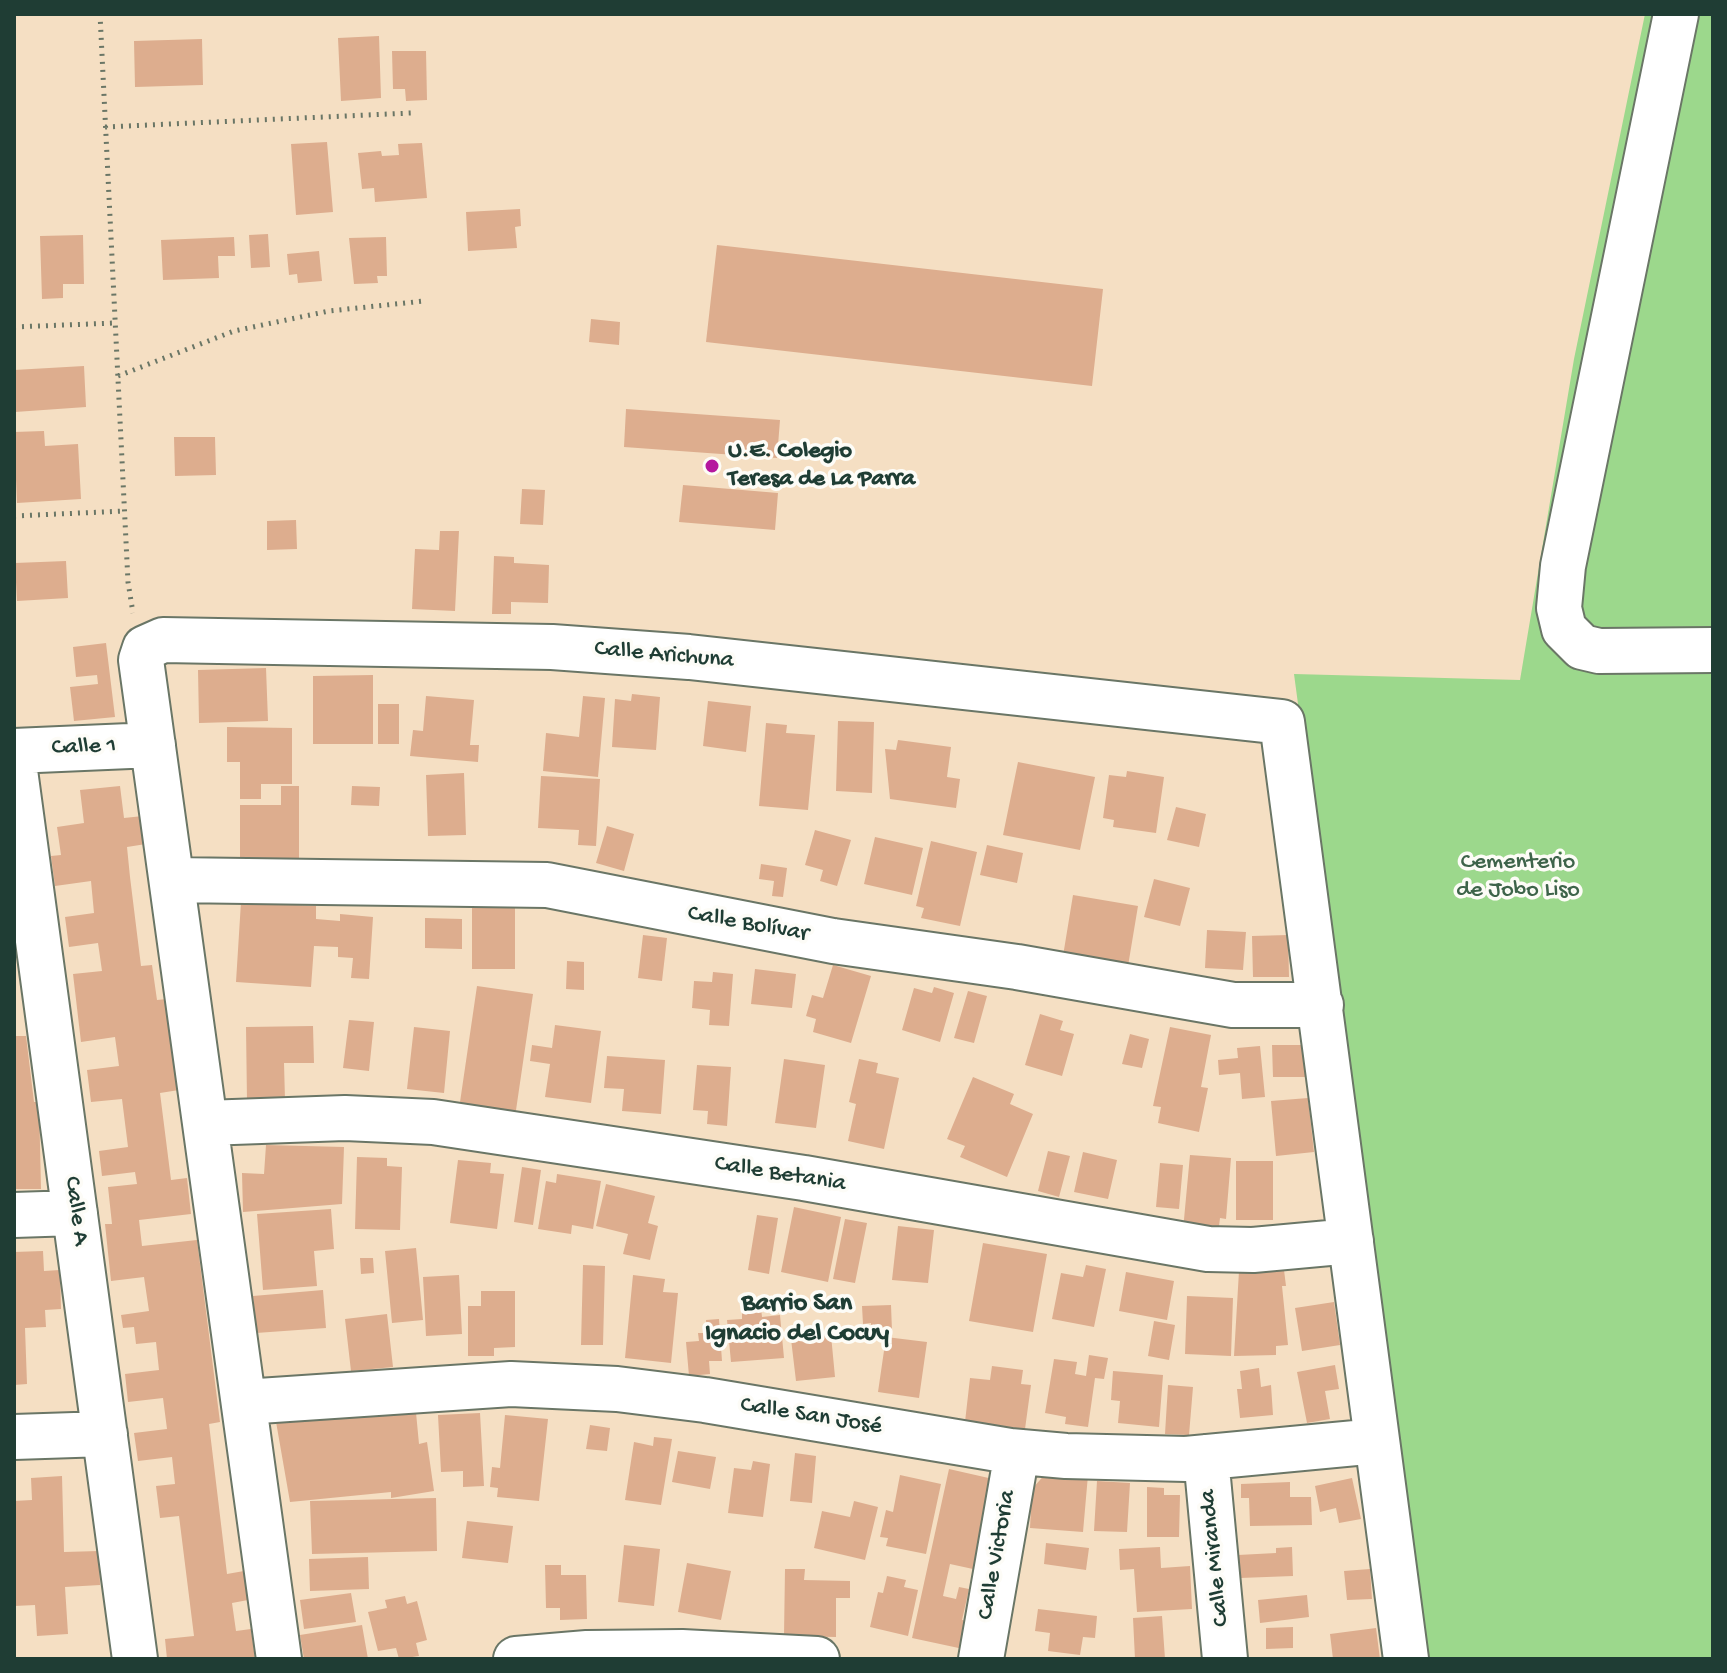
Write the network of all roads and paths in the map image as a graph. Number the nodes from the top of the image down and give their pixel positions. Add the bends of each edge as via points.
1 (100, 14) edge
2 (1676, 14) edge
3 (411, 113) dead end
4 (105, 127) junction
5 (424, 301) dead end
6 (115, 323) junction
7 (14, 327) edge
8 (118, 376) junction
9 (125, 511) junction
10 (14, 516) edge
11 (145, 648) junction
12 (1713, 650) edge
13 (153, 745) junction
14 (14, 751) edge
15 (14, 763) edge
16 (172, 880) junction
17 (29, 991) edge
18 (1321, 1005) junction
19 (205, 1123) junction
20 (75, 1213) junction
21 (14, 1215) edge
22 (1351, 1241) junction
23 (244, 1402) junction
24 (105, 1434) junction
25 (14, 1437) edge
26 (1377, 1441) junction
27 (1017, 1452) junction
28 (1206, 1457) junction
29 (135, 1659) edge
30 (279, 1659) edge
31 (516, 1659) edge
32 (817, 1659) edge
33 (981, 1659) edge
34 (1225, 1659) edge
35 (1406, 1659) edge

1 - 4 path
2 - 12 street via 1563,566 1559,608 1564,629 1582,647
3 - 4 path
4 - 6 path
5 - 8 path via 329,311 234,331
6 - 7 path
6 - 8 path
8 - 9 path
9 - 10 path
9 - 11 path via 131,604
11 - 13 street via 141,660
11 - 18 street, Calle Arichuna via 163,640 552,647 689,657 1282,722
13 - 14 street, Calle 1
13 - 16 street
15 - 17 street, Calle A
16 - 18 street, Calle Bolívar via 547,885 833,941 1233,1005
16 - 19 street
17 - 20 street, Calle A
18 - 22 street
19 - 22 street, Calle Betania via 345,1118 433,1122 804,1178 1208,1249
19 - 23 street
20 - 21 street
20 - 24 street, Calle A
22 - 26 street
23 - 27 street, Calle San José via 472,1386 617,1389
23 - 30 street
24 - 25 street
24 - 29 street, Calle A
26 - 28 street, Calle San José
26 - 35 street
27 - 28 street, Calle San José via 1126,1459
27 - 33 street, Calle Victoria
28 - 34 street, Calle Miranda
31 - 32 street via 682,1652

